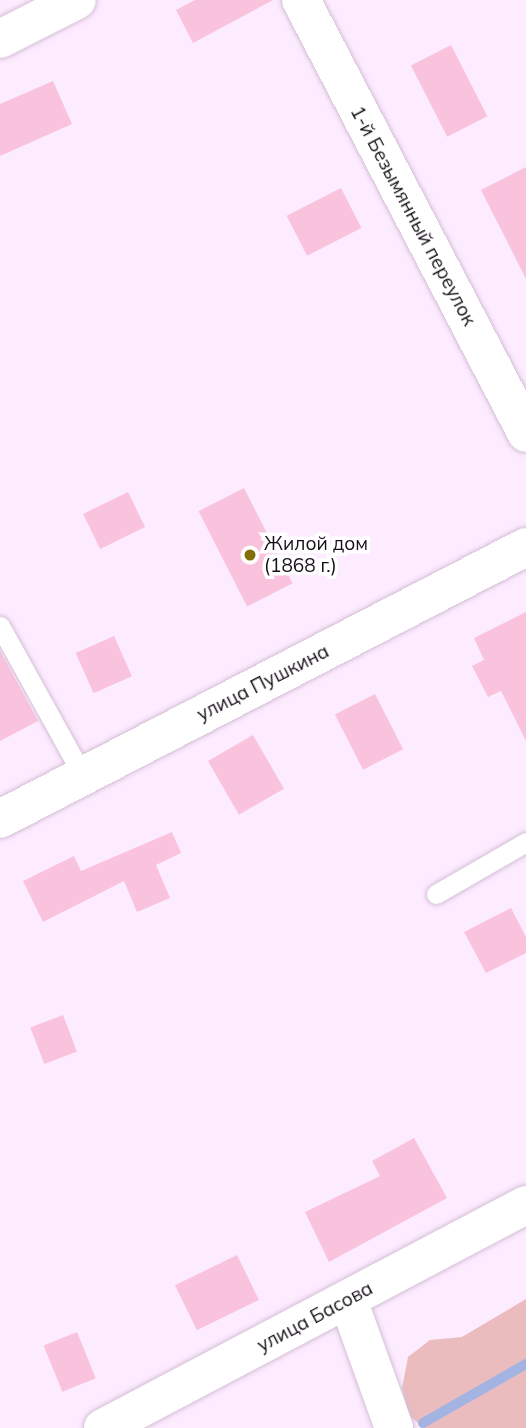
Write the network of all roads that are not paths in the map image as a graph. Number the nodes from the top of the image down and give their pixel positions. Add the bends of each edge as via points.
1 (77, 0) edge
2 (301, 0) edge
3 (0, 39) edge
4 (526, 433) edge
5 (526, 547) edge
6 (0, 626) edge
7 (82, 776) junction
8 (0, 819) edge
9 (526, 842) edge
10 (436, 894) dead end
11 (526, 1205) edge
12 (348, 1300) junction
13 (103, 1428) edge
14 (394, 1428) edge

1 - 3 street
2 - 4 street, 1-й Безымянный переулок
5 - 7 street, улица Пушкина
6 - 7 lane
7 - 8 street, улица Пушкина
9 - 10 lane
11 - 12 street, улица Басова
12 - 13 street, улица Басова
12 - 14 street

